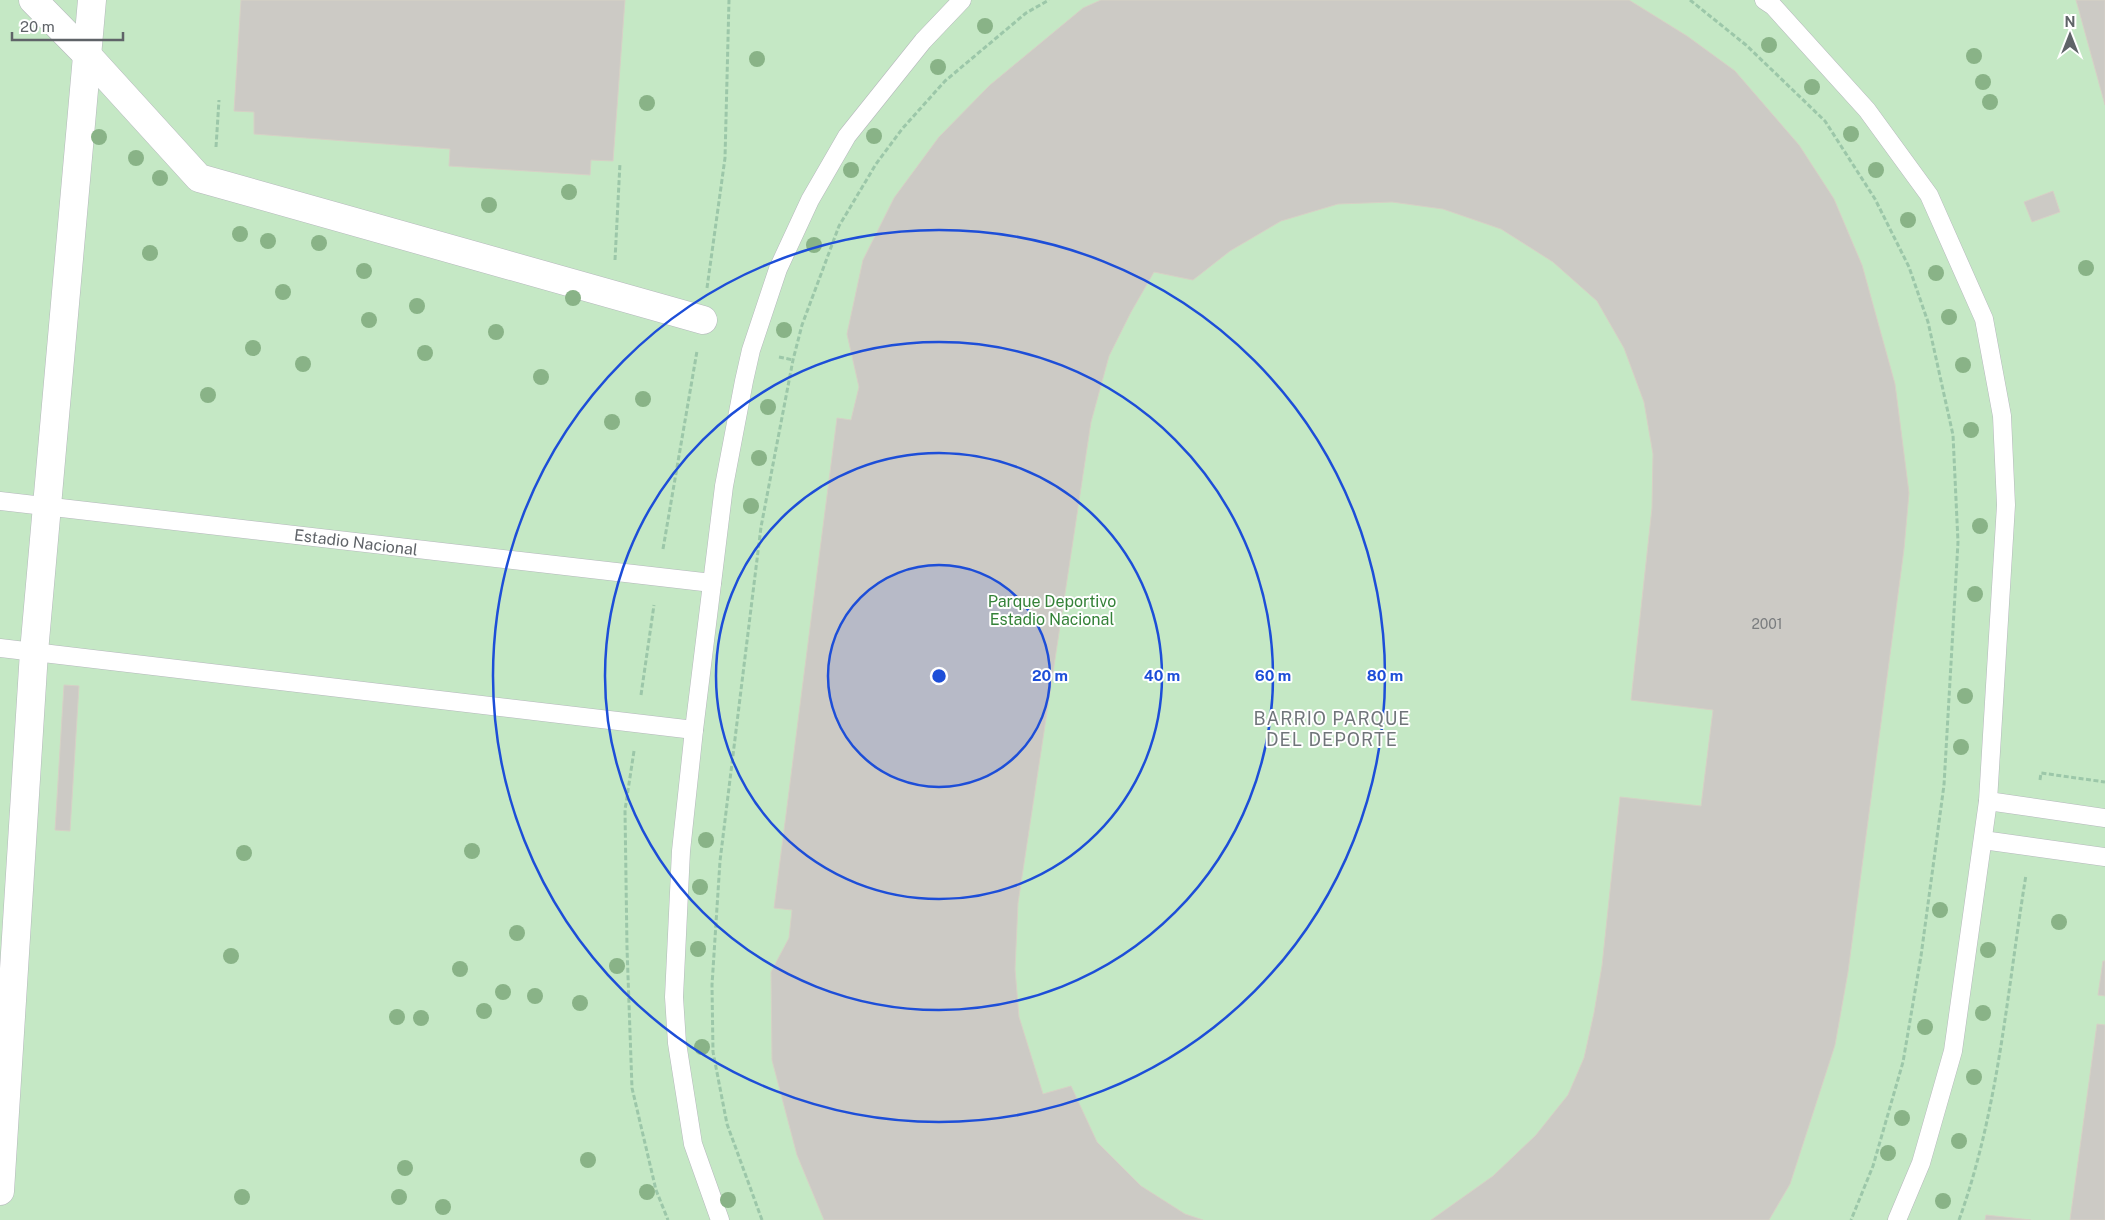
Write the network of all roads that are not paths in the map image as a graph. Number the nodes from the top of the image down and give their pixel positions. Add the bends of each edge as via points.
1 (33, 0) edge
2 (92, 0) edge
3 (962, 0) edge
4 (1764, 0) edge
5 (88, 56) junction
6 (702, 320) road end
7 (0, 501) edge
8 (48, 506) junction
9 (712, 583) junction
10 (0, 648) edge
11 (34, 652) junction
12 (694, 730) junction
13 (1988, 801) junction
14 (2105, 818) edge
15 (1983, 840) junction
16 (2105, 857) edge
17 (0, 1191) edge
18 (720, 1220) edge
19 (1898, 1220) edge

1 - 5 street
2 - 5 street
3 - 9 lane via 923,41 846,136 810,200 778,269 744,381 724,486
4 - 13 lane via 1867,110 1929,195 1984,318 2002,416 2006,505
5 - 6 street via 199,178
5 - 8 street
7 - 8 lane, Estadio Nacional
8 - 9 lane, Estadio Nacional
8 - 11 street
9 - 12 lane
10 - 11 lane
11 - 12 lane
11 - 17 street
12 - 18 lane via 681,851 674,996 677,1043 693,1144
13 - 14 lane
13 - 15 lane
15 - 16 lane
15 - 19 lane via 1953,1051 1921,1163

